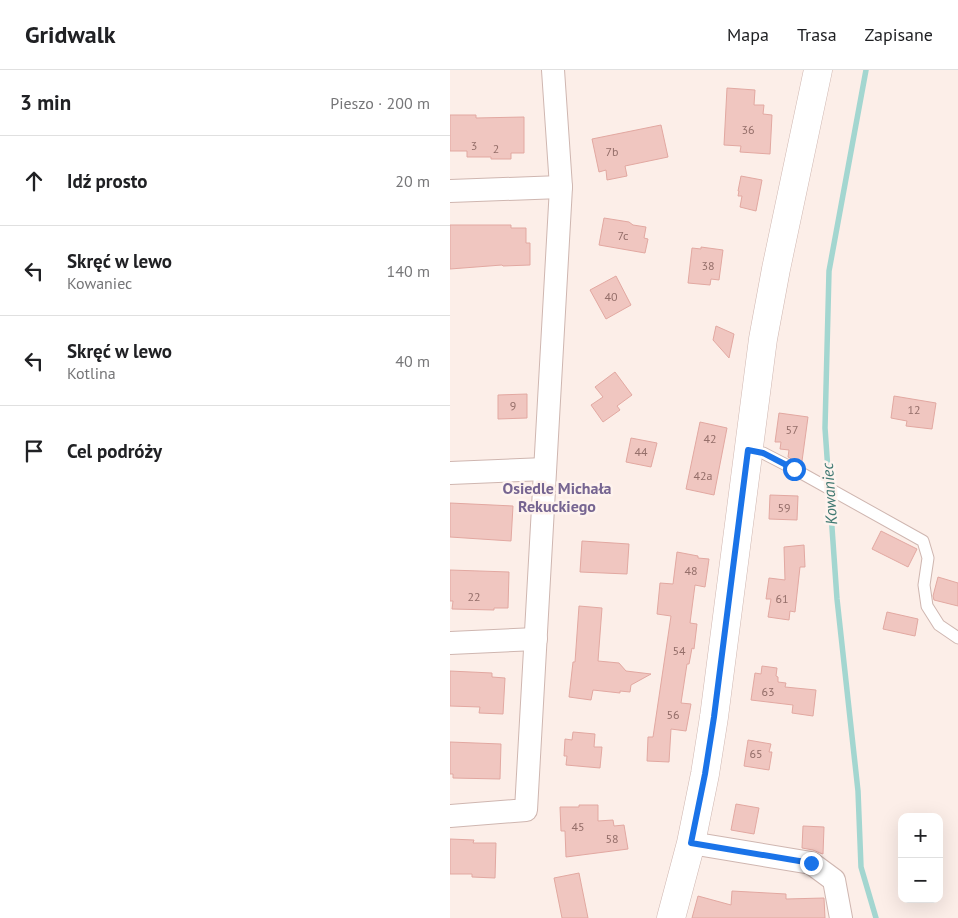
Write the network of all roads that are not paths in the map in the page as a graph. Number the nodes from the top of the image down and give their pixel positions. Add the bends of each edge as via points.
1 (553, 70) edge
2 (818, 70) edge
3 (561, 188) junction
4 (450, 191) edge
5 (748, 450) junction
6 (545, 469) junction
7 (450, 473) edge
8 (958, 638) edge
9 (536, 639) junction
10 (450, 644) edge
11 (450, 816) edge
12 (691, 843) junction
13 (670, 918) edge
14 (841, 918) edge

1 - 3 street
2 - 5 street via 771,296
3 - 4 street
3 - 6 street
5 - 8 lane via 763,453 794,469 924,541 928,558 924,585 927,606 939,625
5 - 12 street via 714,717
6 - 7 street
6 - 9 street
9 - 10 street
9 - 11 street via 526,810
12 - 13 street
12 - 14 street via 811,863 834,880

